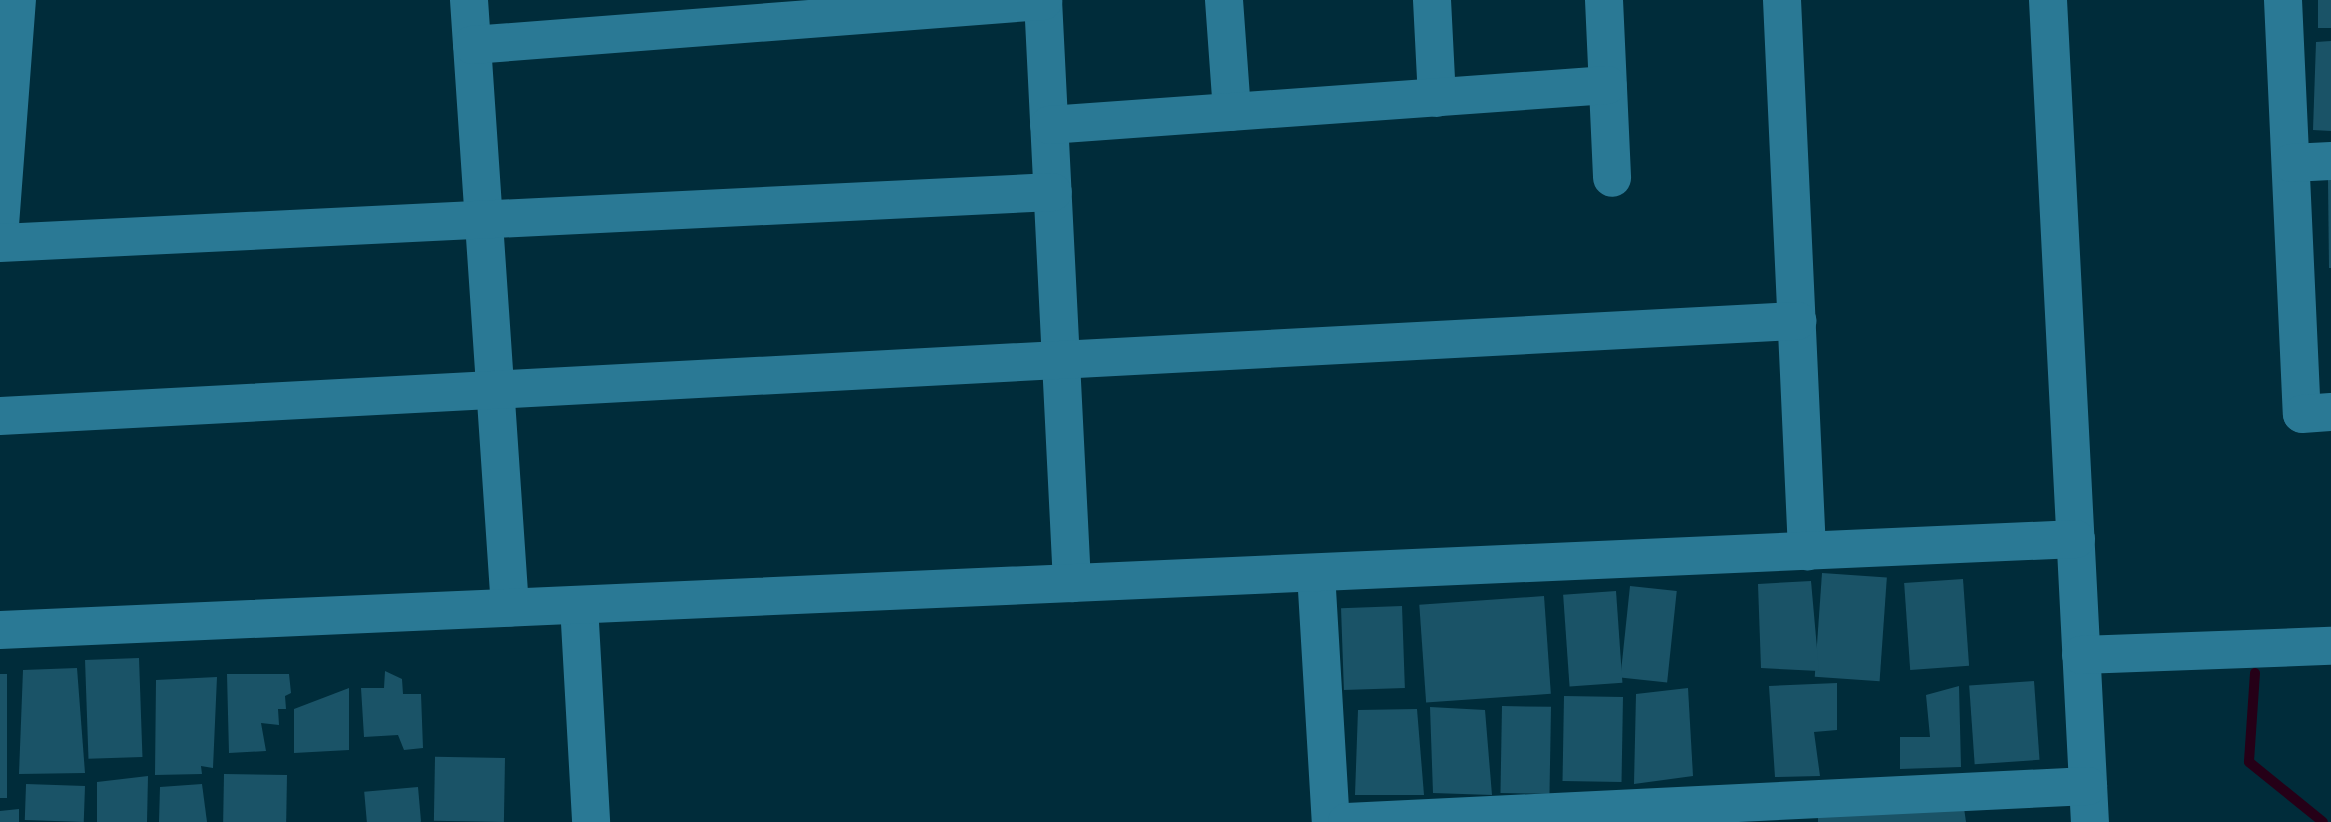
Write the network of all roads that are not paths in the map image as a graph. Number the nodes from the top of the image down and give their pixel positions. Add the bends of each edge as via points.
1 (17, 0) edge
2 (469, 0) edge
3 (1224, 0) edge
4 (1432, 0) edge
5 (1604, 0) edge
6 (1782, 0) edge
7 (2048, 0) edge
8 (2283, 0) edge
9 (1043, 1) edge
10 (7, 42) edge
11 (472, 45) junction
12 (1608, 85) junction
13 (1437, 97) junction
14 (1232, 112) junction
15 (1049, 125) junction
16 (2331, 161) edge
17 (2291, 163) junction
18 (1612, 178) dead end
19 (1053, 192) junction
20 (484, 220) junction
21 (0, 225) edge
22 (0, 243) edge
23 (1797, 321) junction
24 (1061, 360) junction
25 (496, 389) junction
26 (2331, 412) edge
27 (0, 416) edge
28 (2076, 539) junction
29 (1807, 551) junction
30 (1316, 573) junction
31 (1072, 583) junction
32 (579, 605) junction
33 (510, 608) junction
34 (0, 630) edge
35 (2331, 646) edge
36 (2081, 655) junction
37 (2089, 804) edge
38 (591, 822) edge
39 (1331, 822) edge
40 (1347, 822) edge

1 - 10 street
2 - 11 street
3 - 14 street
4 - 13 street
5 - 12 street
6 - 23 street
7 - 28 street
8 - 17 street
9 - 11 street
9 - 15 street
10 - 21 street
11 - 20 street
12 - 13 street
12 - 18 street
13 - 14 street
14 - 15 street
15 - 19 street
16 - 17 street
17 - 26 street via 2302,414
19 - 20 street
19 - 24 street
20 - 22 street
20 - 25 street
23 - 24 street
23 - 29 street
24 - 25 street
24 - 31 street
25 - 27 street
25 - 33 street
28 - 29 street
28 - 36 street
29 - 30 street
30 - 31 street
30 - 39 street
31 - 32 street
32 - 33 street
32 - 38 street
33 - 34 street
35 - 36 street
36 - 37 street
37 - 40 street

